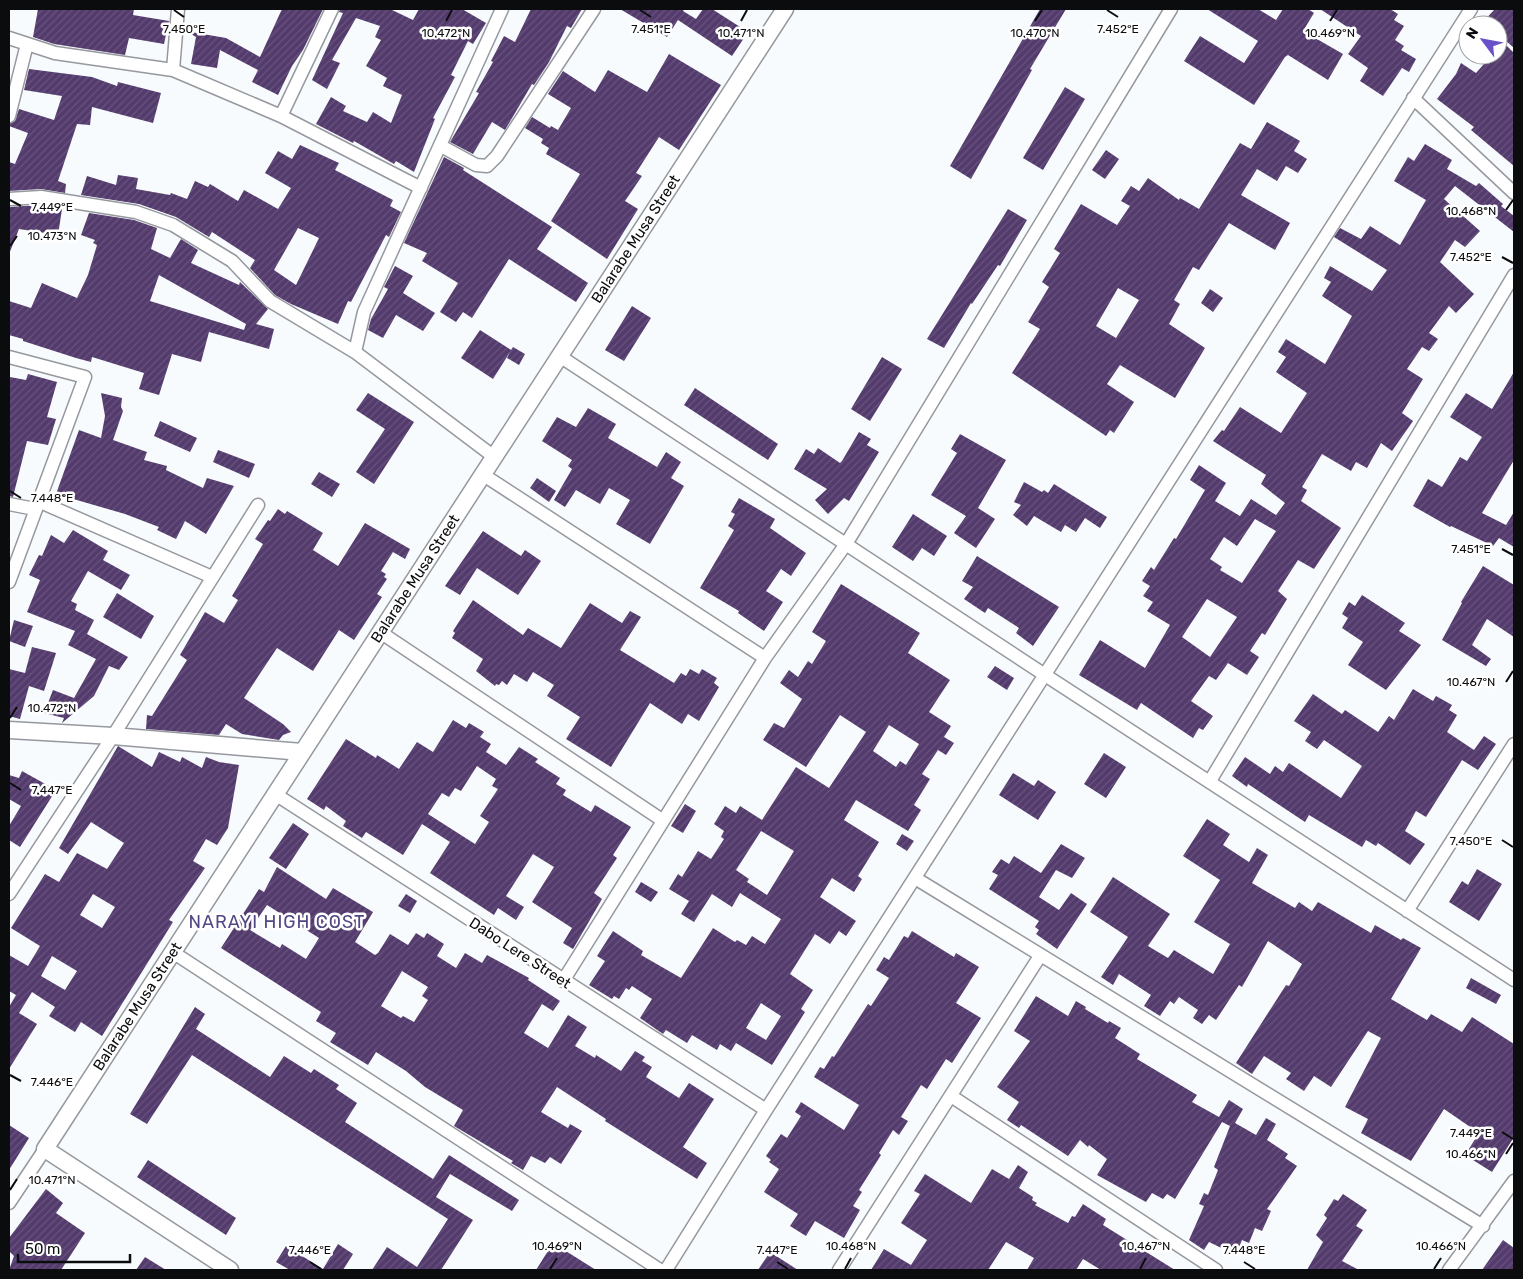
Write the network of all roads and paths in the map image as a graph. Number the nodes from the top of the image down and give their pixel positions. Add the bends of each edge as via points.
1 (178, 9) edge
2 (332, 9) edge
3 (502, 9) edge
4 (594, 9) edge
5 (785, 9) edge
6 (1171, 9) edge
7 (1471, 9) edge
8 (9, 38) edge
9 (27, 44) junction
10 (173, 70) junction
11 (1413, 98) junction
12 (9, 116) edge
13 (282, 116) junction
14 (441, 146) junction
15 (421, 188) junction
16 (1514, 193) edge
17 (9, 199) edge
18 (1514, 275) edge
19 (356, 352) junction
20 (9, 356) edge
21 (560, 357) junction
22 (493, 456) junction
23 (482, 474) junction
24 (9, 504) edge
25 (37, 505) junction
26 (258, 505) dead end
27 (846, 544) junction
28 (212, 577) junction
29 (9, 582) edge
30 (380, 632) junction
31 (765, 658) junction
32 (1045, 675) junction
33 (9, 730) edge
34 (113, 736) junction
35 (1514, 744) edge
36 (302, 752) junction
37 (1210, 781) junction
38 (275, 794) junction
39 (662, 820) junction
40 (915, 878) junction
41 (9, 894) edge
42 (1407, 911) junction
43 (174, 953) junction
44 (1040, 956) junction
45 (1514, 980) edge
46 (563, 981) junction
47 (951, 1096) junction
48 (766, 1110) junction
49 (45, 1149) junction
50 (1514, 1181) edge
51 (9, 1203) edge
52 (1483, 1226) junction
53 (230, 1270) edge
54 (660, 1270) edge
55 (666, 1270) edge
56 (838, 1270) edge
57 (1216, 1270) edge
58 (1449, 1270) edge

1 - 10 street
2 - 13 street
3 - 14 street
4 - 14 street via 497,156 487,166 476,165
5 - 21 street, Balarabe Musa Street
6 - 27 street
7 - 11 street
8 - 9 street
9 - 10 street via 55,53
9 - 12 street
10 - 13 street
11 - 16 street
11 - 32 street
13 - 15 street
14 - 15 street
15 - 19 street via 364,312
17 - 19 street via 41,197 136,212 173,225 232,262 270,302
18 - 37 street
19 - 22 street
20 - 25 street via 86,377
21 - 22 street, Balarabe Musa Street
21 - 27 street
22 - 23 street, Balarabe Musa Street
23 - 30 street, Balarabe Musa Street
23 - 31 street
24 - 25 street
25 - 28 street
25 - 29 street
26 - 28 street
27 - 31 street
27 - 32 street
28 - 34 street
30 - 36 street, Balarabe Musa Street
30 - 39 street
31 - 39 street
32 - 37 street
32 - 40 street
33 - 34 street
34 - 36 street
34 - 41 street
35 - 42 street
36 - 38 street, Balarabe Musa Street
37 - 42 street
38 - 43 street, Balarabe Musa Street
38 - 46 street, Dabo Lere Street
39 - 46 street
40 - 44 street
40 - 48 street
42 - 45 street
43 - 49 street, Balarabe Musa Street
43 - 54 street
44 - 47 street
44 - 52 street
46 - 48 street, Dabo Lere Street
47 - 56 street
47 - 57 street
48 - 55 street
49 - 51 street
49 - 53 street
50 - 52 street
52 - 58 street

